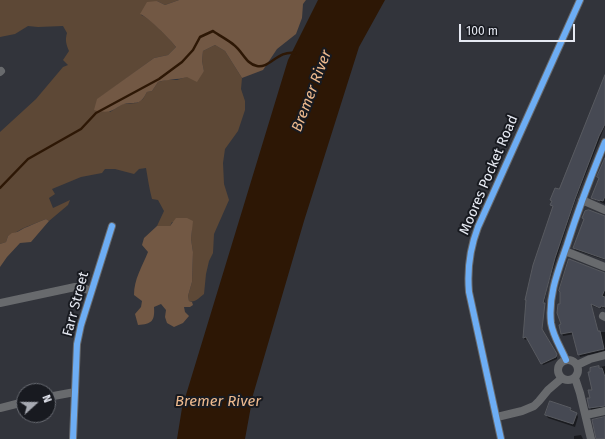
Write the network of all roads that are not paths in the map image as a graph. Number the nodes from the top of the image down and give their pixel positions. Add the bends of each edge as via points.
1 (580, 0) edge
2 (605, 142) edge
3 (603, 153) edge
4 (582, 200) junction
5 (605, 210) edge
6 (112, 226) dead end
7 (565, 251) junction
8 (605, 267) edge
9 (91, 291) junction
10 (0, 303) edge
11 (605, 355) edge
12 (566, 360) junction
13 (578, 365) junction
14 (562, 378) junction
15 (575, 378) junction
16 (75, 392) junction
17 (56, 396) edge
18 (16, 404) edge
19 (0, 408) edge
20 (605, 411) edge
21 (586, 415) junction
22 (496, 417) junction
23 (73, 439) edge
24 (501, 439) edge
25 (591, 439) edge

1 - 22 street, Moores Pocket Road via 478,227 472,248 468,274 469,292
2 - 3 street
3 - 4 street
4 - 5 street
4 - 7 street
6 - 9 street, Farr Street
7 - 8 street
7 - 12 street via 552,290 551,315 554,335
9 - 10 street via 75,287
9 - 16 street, Farr Street via 80,325
11 - 13 street
12 - 13 street via 574,361
12 - 14 street via 558,369
13 - 15 street
14 - 15 street
14 - 22 street via 532,407
15 - 21 street
16 - 17 street
16 - 23 street, Farr Street
18 - 19 street
20 - 21 street
21 - 25 street
22 - 24 street, Moores Pocket Road

